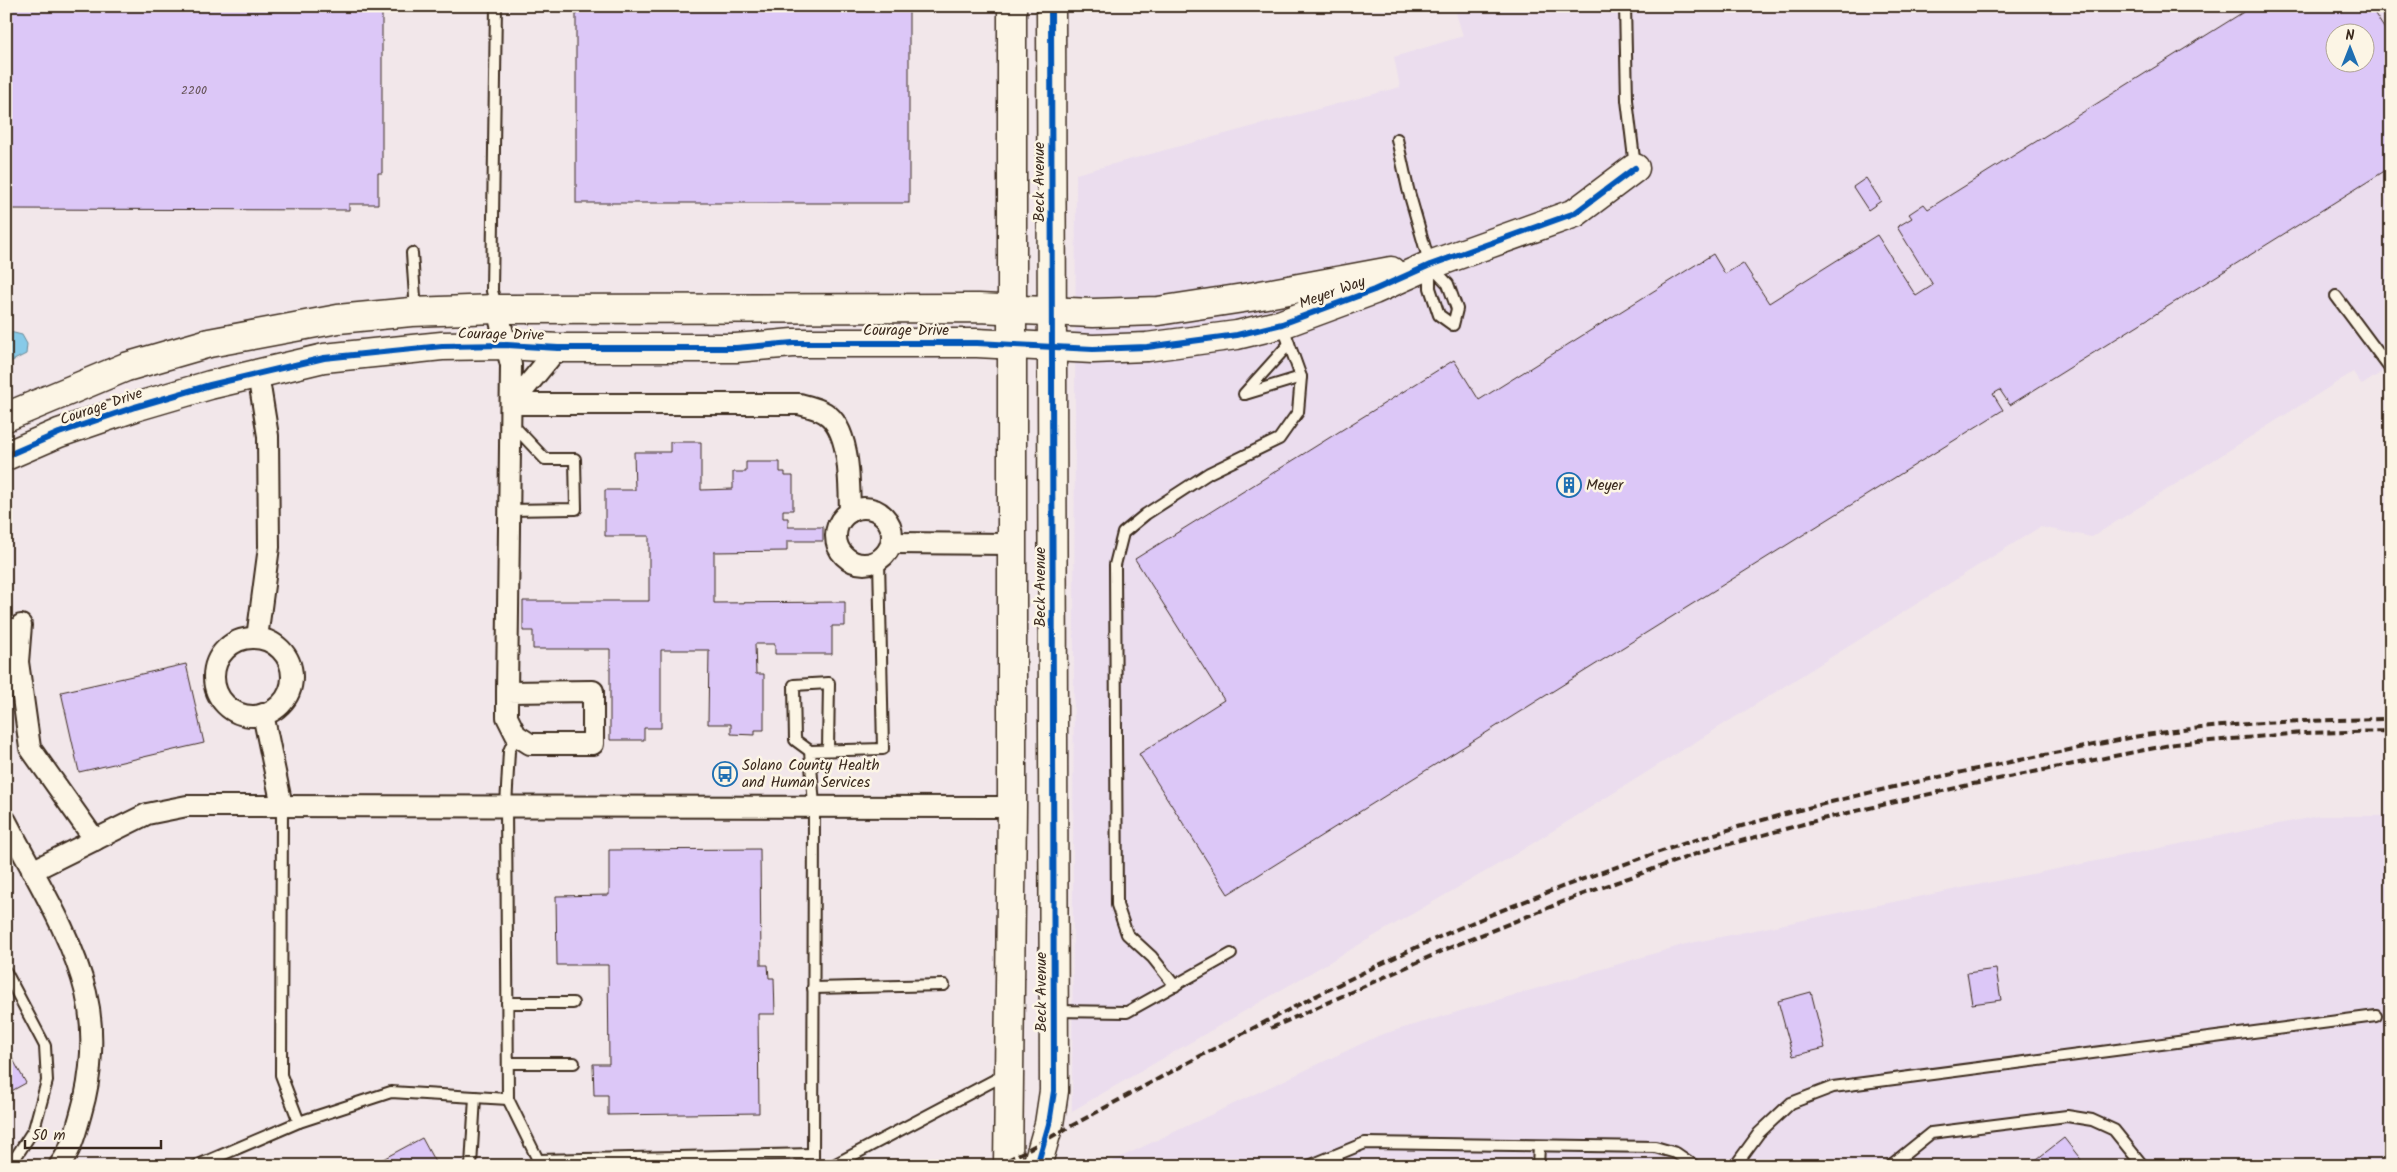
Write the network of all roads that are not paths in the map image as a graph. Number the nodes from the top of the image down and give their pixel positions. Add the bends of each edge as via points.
1 (496, 6) edge
2 (1012, 6) edge
3 (1051, 6) edge
4 (1625, 6) edge
5 (1397, 139) dead end
6 (1635, 168) joint
7 (412, 253) dead end
8 (1430, 265) junction
9 (2336, 296) dead end
10 (497, 309) junction
11 (1012, 309) junction
12 (1052, 311) junction
13 (416, 312) junction
14 (1286, 334) junction
15 (507, 345) junction
16 (1012, 345) junction
17 (1052, 347) junction
18 (558, 348) junction
19 (2391, 370) edge
20 (258, 374) junction
21 (1301, 377) junction
22 (512, 414) junction
23 (6, 417) edge
24 (6, 456) edge
25 (508, 510) junction
26 (850, 512) junction
27 (892, 543) junction
28 (1012, 544) junction
29 (879, 560) junction
30 (21, 625) dead end
31 (257, 638) junction
32 (507, 692) junction
33 (263, 714) junction
34 (516, 735) junction
35 (810, 750) junction
36 (828, 750) junction
37 (282, 806) junction
38 (506, 806) junction
39 (814, 806) junction
40 (1012, 807) junction
41 (6, 820) edge
42 (95, 840) junction
43 (32, 872) junction
44 (1231, 954) dead end
45 (6, 972) edge
46 (944, 985) dead end
47 (1176, 986) junction
48 (813, 988) junction
49 (507, 1003) junction
50 (573, 1003) dead end
51 (1053, 1011) junction
52 (2376, 1016) dead end
53 (508, 1063) junction
54 (574, 1063) dead end
55 (1009, 1073) junction
56 (475, 1097) junction
57 (508, 1099) junction
58 (299, 1122) junction
59 (1539, 1146) junction
60 (813, 1154) junction
61 (540, 1163) edge
62 (64, 1165) edge
63 (10, 1166) edge
64 (196, 1166) edge
65 (471, 1166) edge
66 (813, 1166) edge
67 (832, 1166) edge
68 (1008, 1166) edge
69 (1037, 1166) edge
70 (1310, 1166) edge
71 (1538, 1166) edge
72 (1694, 1166) edge
73 (1735, 1166) edge
74 (1890, 1166) edge
75 (2143, 1166) edge

1 - 10 lane via 492,291
2 - 11 street, Beck Avenue
3 - 12 street, Beck Avenue
4 - 6 lane via 1627,100
5 - 8 lane
6 - 8 street, Meyer Way via 1575,213
7 - 13 lane
8 - 8 lane via 1430,288 1439,315 1453,324 1457,309 1448,284
8 - 12 street, Meyer Way via 1158,310
8 - 14 street, Meyer Way
9 - 19 lane
10 - 11 street, Courage Drive
10 - 13 street, Courage Drive
10 - 15 street
11 - 12 street, Courage Drive
11 - 16 street, Beck Avenue
12 - 17 street, Beck Avenue
13 - 23 street, Courage Drive via 338,319 209,343 126,367
14 - 17 street, Meyer Way via 1237,335 1190,343 1093,349
14 - 21 lane
14 - 21 lane via 1244,394
15 - 18 street, Courage Drive
15 - 20 street, Courage Drive via 442,346 324,358
15 - 22 street via 511,365
16 - 17 street, Meyer Way
16 - 18 street, Courage Drive via 803,343 736,348
16 - 28 street, Beck Avenue
17 - 51 street, Beck Avenue
18 - 22 street
20 - 24 street, Courage Drive via 135,407 59,433
20 - 31 street via 268,436 269,547
21 - 47 lane via 1298,412 1279,439 1209,473 1146,514 1123,533 1115,565 1117,905 1127,934
22 - 25 street
22 - 25 lane via 545,458 575,459 576,509
22 - 26 street via 798,404 812,407 826,413 836,424 844,442
25 - 32 street
26 - 27 street via 868,508 885,517 893,534
26 - 29 street via 838,525 840,551 853,562 862,564
27 - 28 street
27 - 29 street
28 - 40 street, Beck Avenue
29 - 36 lane via 883,749
30 - 42 street via 18,662 30,748
31 - 33 street via 272,642 284,652 292,681 287,696 277,707
31 - 33 street via 242,639 228,646 218,658 214,672 215,687 222,701 234,711 248,716
32 - 34 street via 507,716
32 - 34 street via 593,691 593,744 530,744
33 - 37 street
34 - 38 lane via 509,751
35 - 36 lane
35 - 36 lane via 795,740 794,685 829,683
35 - 39 lane
37 - 38 street
37 - 42 street via 187,806 147,814
37 - 58 lane via 281,1075
38 - 39 street
38 - 49 lane
39 - 40 street
39 - 48 lane
40 - 55 street, Beck Avenue
41 - 43 street
42 - 43 street
43 - 62 street via 68,941 86,993 90,1036 84,1103
44 - 47 lane
45 - 63 lane via 45,1046 47,1081 34,1130
46 - 48 lane
47 - 51 lane via 1127,1012
48 - 60 lane
49 - 50 lane
49 - 53 lane
51 - 69 street, Beck Avenue via 1052,1109
52 - 73 lane via 1833,1087 1791,1103 1759,1133
53 - 54 lane
53 - 57 lane
55 - 67 lane
55 - 68 street, Beck Avenue
56 - 57 lane
56 - 58 lane via 391,1092
56 - 65 lane
57 - 61 lane
58 - 64 lane
59 - 70 lane via 1365,1142
59 - 71 lane
59 - 72 lane via 1655,1147 1676,1153
60 - 61 lane
60 - 66 lane
74 - 75 lane via 1931,1133 2067,1116 2092,1120 2114,1130

